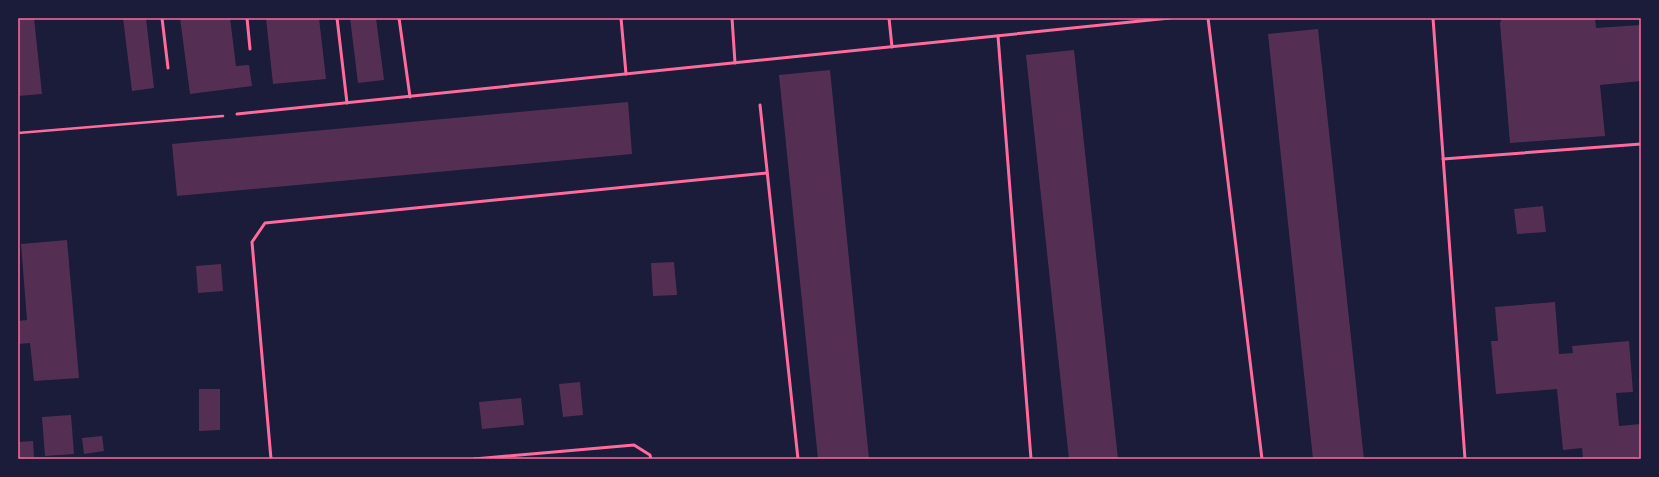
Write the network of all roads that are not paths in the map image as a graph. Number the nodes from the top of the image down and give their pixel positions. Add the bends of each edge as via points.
1 (162, 18) edge
2 (247, 18) edge
3 (337, 18) edge
4 (399, 18) edge
5 (621, 18) edge
6 (732, 18) edge
7 (889, 18) edge
8 (1170, 18) edge
9 (1208, 18) edge
10 (1433, 18) edge
11 (998, 36) junction
12 (892, 47) junction
13 (250, 49) dead end
14 (735, 63) junction
15 (168, 68) dead end
16 (626, 74) junction
17 (410, 96) junction
18 (347, 103) junction
19 (760, 104) dead end
20 (238, 114) road end
21 (1641, 144) edge
22 (1443, 159) junction
23 (767, 173) junction
24 (514, 457) edge
25 (271, 459) edge
26 (474, 459) edge
27 (651, 459) edge
28 (798, 459) edge
29 (1031, 459) edge
30 (1262, 459) edge
31 (1465, 459) edge

1 - 15 lane
2 - 13 lane
3 - 18 lane
4 - 17 lane
5 - 16 lane
6 - 14 lane
7 - 12 lane
8 - 11 lane
9 - 30 lane
10 - 22 lane
11 - 12 lane
11 - 29 lane
12 - 14 lane
14 - 16 lane
16 - 17 lane
17 - 18 lane
18 - 20 lane
19 - 23 lane
21 - 22 lane
22 - 31 lane
23 - 25 lane via 265,223 252,242
23 - 28 lane
24 - 26 lane
24 - 27 lane via 634,444 650,455

